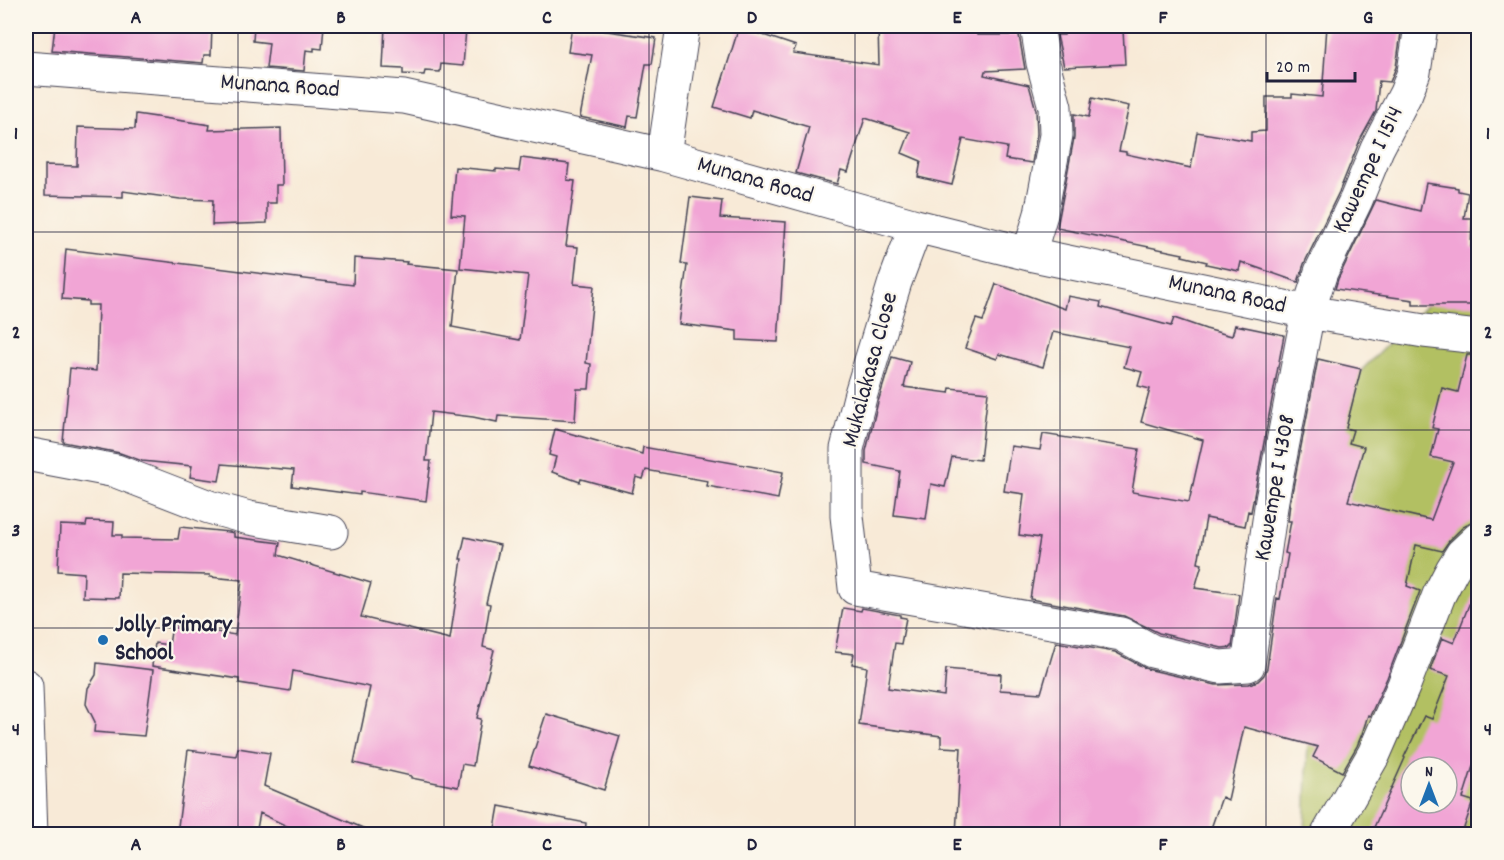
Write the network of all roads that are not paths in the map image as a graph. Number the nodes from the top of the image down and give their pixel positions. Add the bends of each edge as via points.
1 (683, 26) edge
2 (1037, 26) edge
3 (1421, 26) edge
4 (26, 68) edge
5 (664, 155) junction
6 (916, 226) junction
7 (1029, 254) junction
8 (1308, 312) junction
9 (1479, 337) edge
10 (26, 454) edge
11 (331, 532) dead end
12 (1479, 539) edge
13 (1248, 665) joint
14 (26, 686) edge
15 (31, 834) edge
16 (1328, 834) edge

1 - 5 street
2 - 7 street via 1055,107 1056,135
3 - 8 street, Kawempe I 1514 via 1414,72 1406,93 1321,272
4 - 5 street, Munana Road via 404,97
5 - 6 street, Munana Road
6 - 7 street, Munana Road
6 - 13 street, Mukalakasa Close via 860,397 847,450 847,516 855,588 1121,634 1152,651 1220,667
7 - 8 street, Munana Road
8 - 9 street, Munana Road
8 - 13 street, Kawempe I 4308 via 1272,500
10 - 11 street via 116,471 249,518
12 - 16 street via 1462,554 1439,595 1374,754
14 - 15 street

